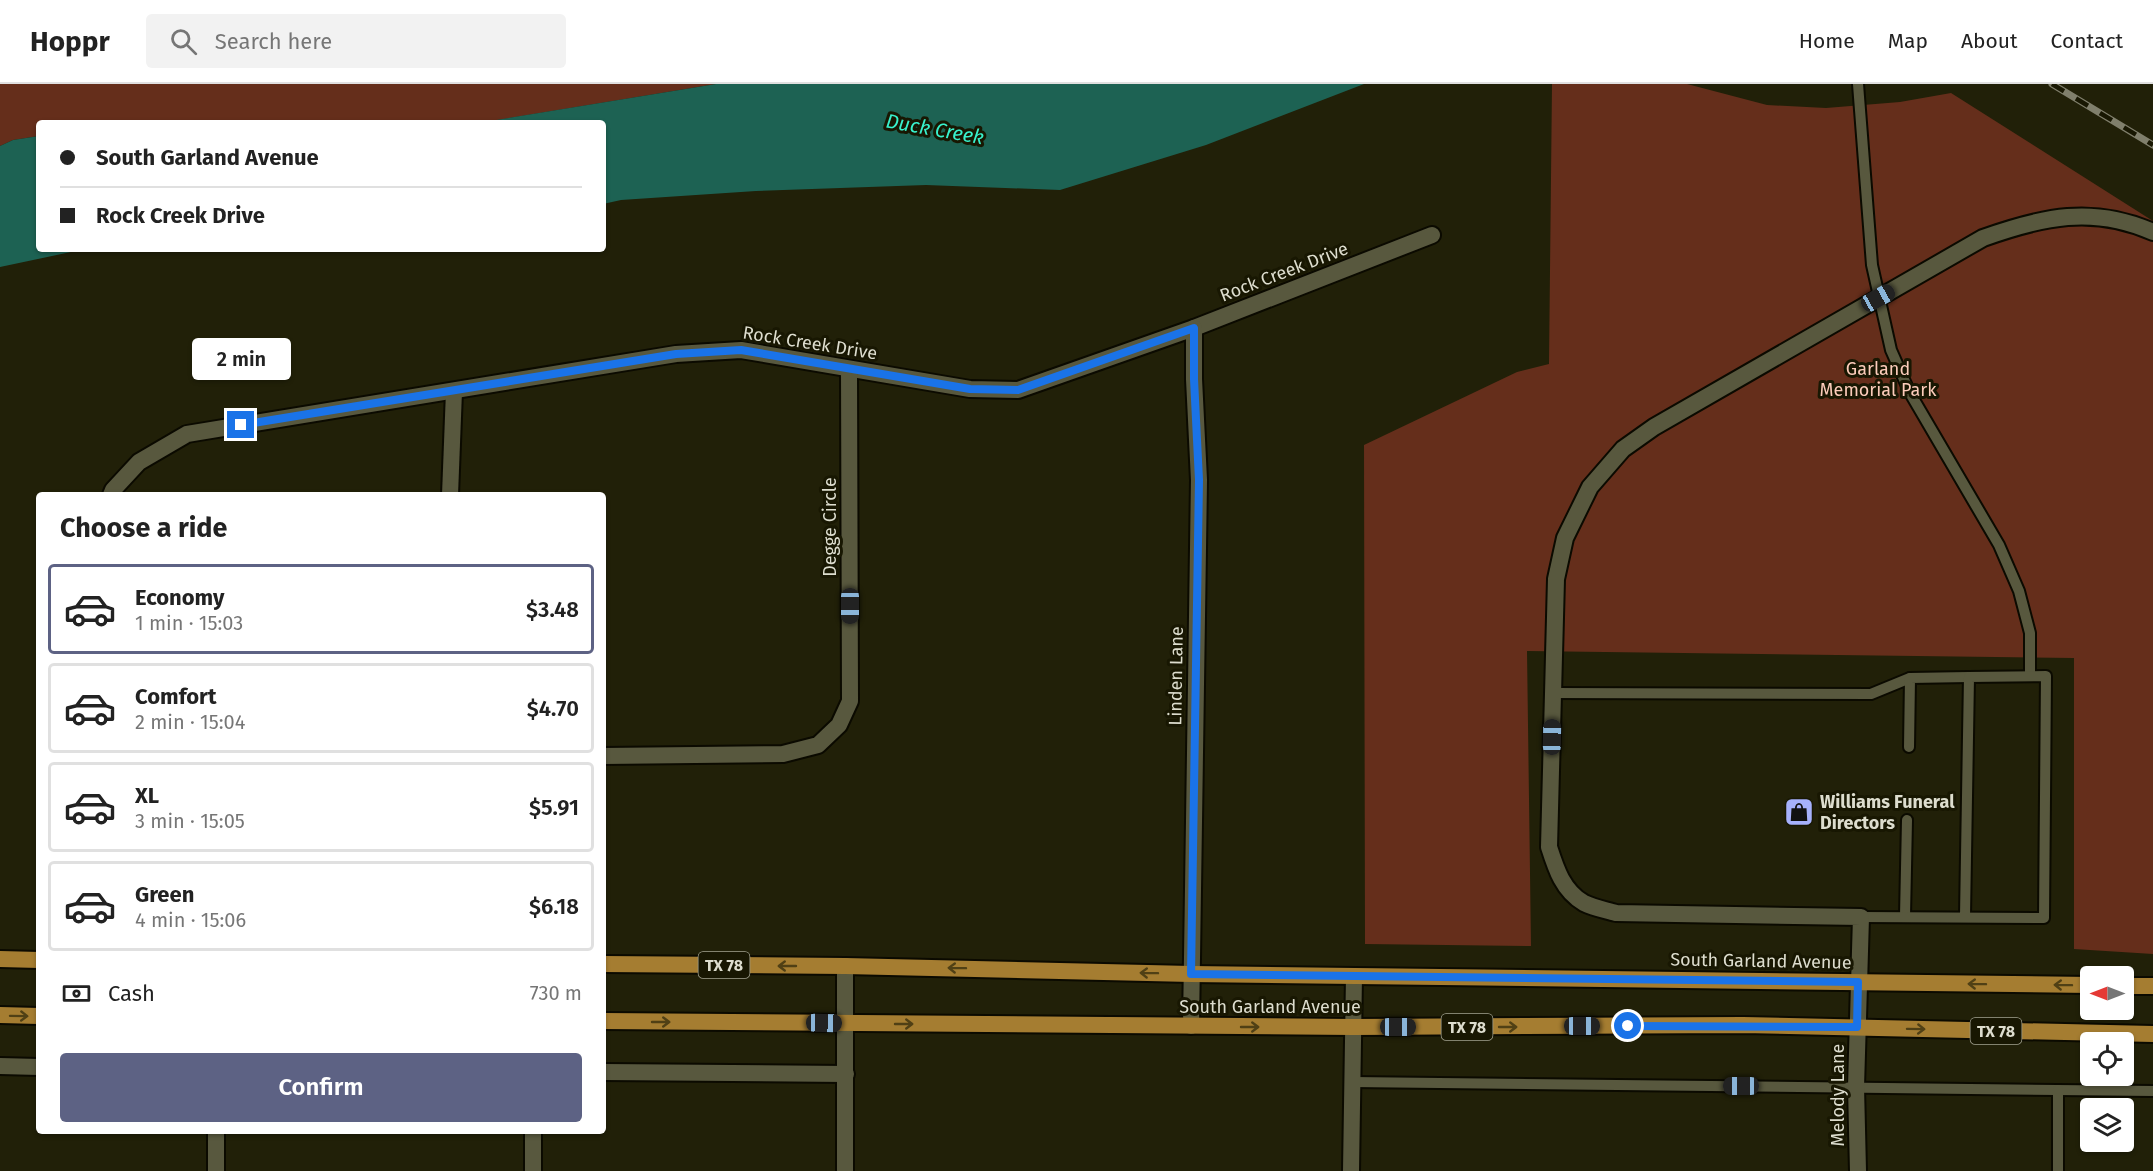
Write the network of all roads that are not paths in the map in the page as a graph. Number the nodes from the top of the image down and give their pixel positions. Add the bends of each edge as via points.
1 (1858, 84) edge
2 (2153, 232) edge
3 (1432, 235) dead end
4 (1878, 298) junction
5 (1194, 328) junction
6 (849, 369) junction
7 (454, 391) junction
8 (112, 492) edge
9 (450, 492) edge
10 (2030, 676) junction
11 (1968, 677) junction
12 (1910, 678) junction
13 (1552, 693) junction
14 (1909, 747) dead end
15 (606, 756) edge
16 (1907, 820) dead end
17 (1905, 916) junction
18 (1965, 916) junction
19 (1861, 917) junction
20 (0, 959) edge
21 (36, 960) edge
22 (606, 964) edge
23 (845, 966) junction
24 (1191, 974) junction
25 (1354, 976) junction
26 (1858, 982) junction
27 (2080, 985) edge
28 (2134, 986) edge
29 (2153, 986) edge
30 (0, 1015) edge
31 (36, 1016) edge
32 (606, 1021) edge
33 (846, 1023) junction
34 (1191, 1026) junction
35 (1353, 1027) junction
36 (1857, 1027) junction
37 (2153, 1034) edge
38 (0, 1066) edge
39 (36, 1067) edge
40 (606, 1072) edge
41 (846, 1074) junction
42 (1352, 1082) junction
43 (1856, 1087) junction
44 (2058, 1090) junction
45 (2153, 1090) edge
46 (216, 1134) edge
47 (532, 1134) edge
48 (216, 1171) edge
49 (533, 1171) edge
50 (845, 1171) edge
51 (1351, 1171) edge
52 (1858, 1171) edge
53 (2058, 1171) edge

1 - 4 lane
2 - 4 street via 2098,217 2057,217 2021,225 1983,238
3 - 5 street, Rock Creek Drive
4 - 10 lane via 1891,350 1910,393 1999,545 2019,591 2030,633
4 - 13 street via 1654,427 1623,449 1590,487 1565,538 1556,579
5 - 6 street, Rock Creek Drive via 1018,390 970,389
5 - 24 street, Linden Lane via 1199,480
6 - 7 street, Rock Creek Drive via 741,350 676,354
6 - 15 street, Degge Circle via 850,702 839,725 818,745 783,754
7 - 8 street, Rock Creek Drive via 187,434 139,462
7 - 9 street
10 - 11 lane
10 - 18 lane via 2046,676 2044,918
11 - 12 lane
11 - 18 lane
12 - 13 lane via 1871,694
12 - 14 lane
13 - 19 street via 1549,848 1559,876 1584,903 1617,913
16 - 17 lane
17 - 18 lane
17 - 19 lane
19 - 26 street, Melody Lane
20 - 21 main road
23 -> 22 main road, South Garland Avenue / TX 78
24 -> 23 main road, South Garland Avenue / TX 78
23 - 33 street
24 - 25 main road, South Garland Avenue / TX 78
24 - 34 street, Linden Lane
25 - 26 main road, South Garland Avenue / TX 78
25 - 35 street
27 -> 26 main road, South Garland Avenue / TX 78
26 - 36 street, Melody Lane
28 - 29 main road
30 -> 31 main road
32 -> 33 main road, South Garland Avenue / TX 78
33 -> 34 main road, South Garland Avenue / TX 78
33 - 41 street
34 -> 35 main road, South Garland Avenue / TX 78
35 -> 36 main road, South Garland Avenue / TX 78
35 - 42 street
36 -> 37 main road, South Garland Avenue / TX 78
36 - 43 street, Melody Lane
38 - 39 street
40 - 41 street
41 - 50 street
42 - 43 lane
42 - 51 street
43 - 44 lane
43 - 52 street, Melody Lane
44 - 45 lane
44 - 53 lane
46 - 48 street
47 - 49 street

